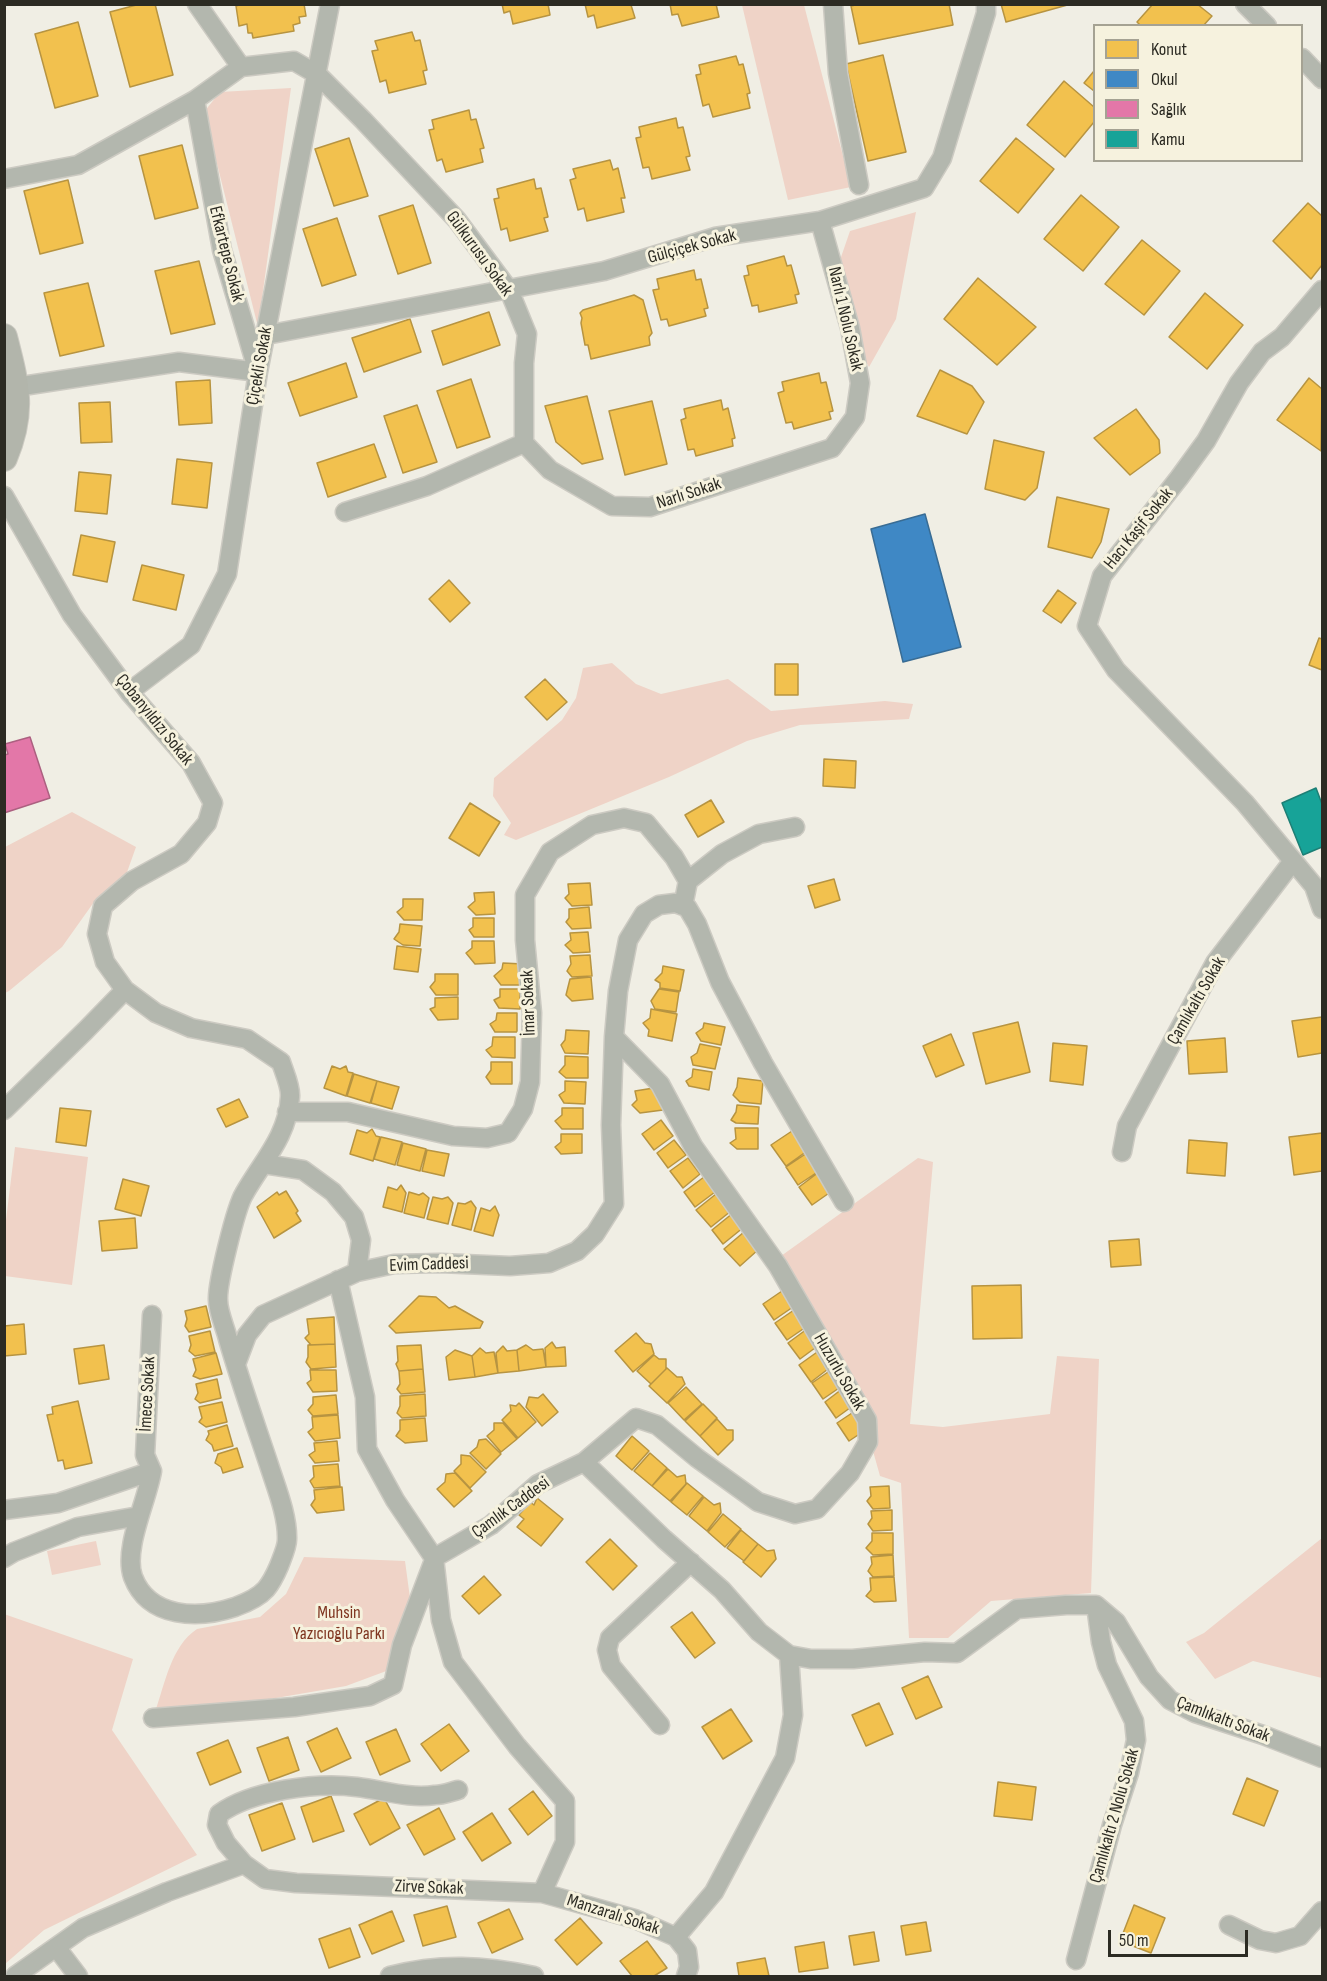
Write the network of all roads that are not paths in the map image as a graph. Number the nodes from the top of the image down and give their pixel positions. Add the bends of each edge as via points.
1 (197, 4) edge
2 (330, 4) edge
3 (833, 4) edge
4 (986, 4) edge
5 (1245, 4) edge
6 (1265, 24) edge
7 (1303, 59) edge
8 (241, 67) junction
9 (318, 75) junction
10 (1323, 78) edge
11 (195, 100) junction
12 (4, 179) edge
13 (859, 185) dead end
14 (820, 221) junction
15 (509, 290) junction
16 (1323, 290) edge
17 (266, 334) junction
18 (4, 337) edge
19 (258, 372) junction
20 (13, 403) edge
21 (855, 417) joint
22 (524, 443) junction
23 (4, 458) edge
24 (4, 496) edge
25 (345, 512) dead end
26 (129, 692) junction
27 (795, 827) dead end
28 (1293, 861) junction
29 (687, 881) junction
30 (682, 906) junction
31 (1323, 909) edge
32 (125, 990) junction
33 (614, 1037) junction
34 (4, 1110) edge
35 (287, 1112) junction
36 (1122, 1152) dead end
37 (264, 1164) junction
38 (844, 1202) dead end
39 (357, 1272) junction
40 (338, 1280) junction
41 (152, 1315) dead end
42 (236, 1364) junction
43 (584, 1462) junction
44 (152, 1471) junction
45 (4, 1510) edge
46 (139, 1516) junction
47 (4, 1558) edge
48 (434, 1558) junction
49 (691, 1562) junction
50 (1096, 1605) junction
51 (789, 1655) junction
52 (153, 1718) dead end
53 (660, 1725) dead end
54 (1323, 1758) edge
55 (458, 1790) dead end
56 (244, 1864) junction
57 (542, 1893) junction
58 (1323, 1911) edge
59 (1229, 1925) dead end
60 (676, 1936) junction
61 (56, 1947) junction
62 (1076, 1960) dead end
63 (15, 1977) edge
64 (78, 1977) edge
65 (390, 1977) edge
66 (534, 1977) edge
67 (686, 1977) edge

1 - 8 street
2 - 9 street, Çiçekli Sokak
3 - 13 street via 838,73
4 - 14 street, Gülçiçek Sokak via 942,158 924,188
5 - 6 street
7 - 10 street
8 - 9 street, Gülkurusu Sokak via 294,61
8 - 11 street
9 - 15 street, Gülkurusu Sokak via 457,220
9 - 17 street, Çiçekli Sokak
11 - 12 street via 78,165
11 - 19 street, Efkartepe Sokak via 222,250
14 - 15 street, Gülçiçek Sokak via 715,237 604,271
14 - 21 street, Narlı 1 Nolu Sokak via 850,328 860,383
15 - 17 street, Gülçiçek Sokak
15 - 22 street, Gülkurusu Sokak via 527,334
16 - 28 street, Hacı Kaşif Sokak via 1282,337 1262,352 1186,469 1102,576 1087,626 1116,670 1245,803
17 - 19 street, Çiçekli Sokak
18 - 20 street
19 - 20 street via 179,362
19 - 26 street, Çiçekli Sokak via 227,574 191,645
20 - 23 street via 14,431
21 - 22 street, Narlı Sokak via 832,448 650,507 612,506 550,470
22 - 25 street via 427,486
24 - 26 street, Çobanyıldızı Sokak via 72,615
26 - 32 street, Çobanyıldızı Sokak via 191,763 213,803 207,824 181,854 132,881 103,906 97,934 105,962
27 - 29 street via 759,834 722,854
28 - 31 street, Hacı Kaşif Sokak via 1314,886
28 - 36 street, Çamlıkaltı Sokak via 1215,963 1127,1126
29 - 30 street
29 - 35 street, İmar Sokak via 674,857 646,823 624,818 592,825 550,852 525,895 532,1013 530,1082 523,1109 508,1132 487,1138 453,1136 348,1113
30 - 33 street, Evim Caddesi via 658,905 644,914 628,940
30 - 38 street via 687,907 697,924 720,982
32 - 34 street
32 - 35 street, Çobanyıldızı Sokak via 156,1013 191,1028 247,1039 281,1062 290,1096
33 - 39 street, Evim Caddesi via 614,1204 596,1234 577,1251 549,1263 394,1264
33 - 43 street, Huzurlu Sokak via 660,1084 693,1146 778,1266 867,1420 868,1442 850,1473 817,1509 795,1514 758,1502 657,1425 636,1418
35 - 37 street, Çobanyıldızı Sokak via 283,1131
37 - 39 street via 303,1170 333,1192 354,1217 361,1240
37 - 42 street, Çobanyıldızı Sokak via 242,1196 218,1301
39 - 40 street, Evim Caddesi
40 - 42 street, Evim Caddesi via 263,1315 247,1335
40 - 48 street via 365,1397 367,1449
41 - 44 street, İmece Sokak via 145,1455
42 - 46 street via 282,1505 287,1540 266,1589 248,1603 220,1612 193,1615 171,1612 154,1604 140,1592 132,1575 130,1554
43 - 48 street, Çamlık Caddesi via 538,1484 491,1525
43 - 49 street
44 - 45 street via 58,1503
44 - 46 street
46 - 47 street via 78,1527
48 - 52 street via 402,1645 393,1686 369,1696 294,1707
48 - 57 street via 441,1620 453,1662 565,1801 565,1842
49 - 51 street via 759,1632
49 - 53 street via 610,1638 607,1650 611,1666
50 - 51 street via 1017,1609 957,1653 853,1659
50 - 54 street, Çamlıkaltı Sokak via 1116,1622 1149,1677 1170,1700 1195,1713
50 - 62 street, Çamlıkaltı 2 Nolu Sokak via 1107,1665 1134,1721 1136,1740
51 - 60 street via 793,1715 785,1758 714,1892
55 - 56 street, Zirve Sokak via 435,1796 355,1787 308,1787 261,1794 219,1814 217,1825 226,1844
56 - 57 street, Zirve Sokak via 265,1879 296,1883
56 - 61 street via 83,1928
57 - 60 street, Manzaralı Sokak via 635,1919
58 - 59 street via 1300,1936 1276,1943
60 - 67 street, Manzaralı Sokak via 687,1952
61 - 63 street
61 - 64 street
65 - 66 street via 450,1965 503,1969

